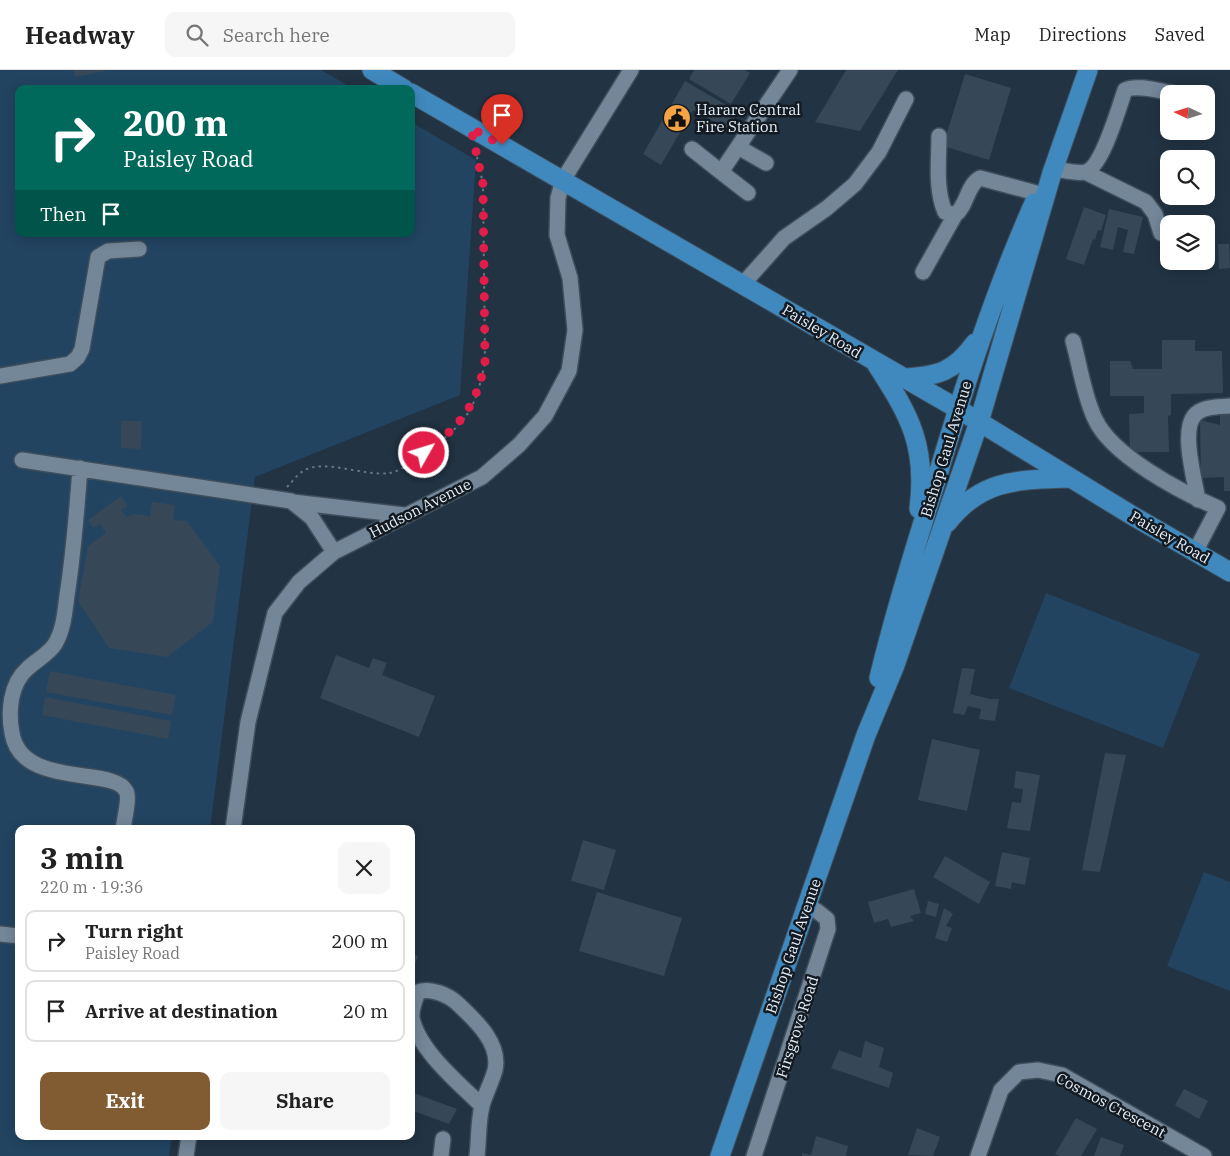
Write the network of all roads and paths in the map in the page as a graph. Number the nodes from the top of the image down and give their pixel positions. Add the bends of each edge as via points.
1 (372, 70) edge
2 (631, 70) edge
3 (790, 70) edge
4 (1088, 70) edge
5 (397, 85) edge
6 (1160, 91) edge
7 (415, 95) edge
8 (906, 98) dead end
9 (471, 128) junction
10 (939, 136) dead end
11 (738, 147) junction
12 (692, 149) dead end
13 (766, 163) dead end
14 (1053, 171) junction
15 (721, 172) junction
16 (1085, 172) junction
17 (563, 180) junction
18 (748, 193) dead end
19 (1040, 194) junction
20 (955, 215) junction
21 (1160, 230) edge
22 (140, 249) dead end
23 (923, 272) dead end
24 (743, 284) junction
25 (983, 331) junction
26 (1073, 341) dead end
27 (875, 362) junction
28 (0, 376) edge
29 (904, 378) junction
30 (1230, 406) edge
31 (958, 409) junction
32 (979, 422) junction
33 (22, 460) dead end
34 (80, 468) junction
35 (1071, 478) junction
36 (284, 500) junction
37 (1198, 500) junction
38 (1224, 511) edge
39 (404, 515) junction
40 (940, 532) junction
41 (334, 552) junction
42 (1195, 552) junction
43 (913, 555) junction
44 (1229, 568) edge
45 (866, 735) junction
46 (123, 825) edge
47 (234, 825) edge
48 (808, 906) junction
49 (0, 934) edge
50 (15, 936) edge
51 (415, 1000) edge
52 (415, 1024) edge
53 (482, 1106) junction
54 (443, 1139) dead end
55 (188, 1140) edge
56 (186, 1156) edge
57 (441, 1156) edge
58 (477, 1156) edge
59 (720, 1156) edge
60 (754, 1156) edge
61 (978, 1156) edge
62 (1204, 1156) edge

1 - 5 main road
2 - 17 street, Hudson Avenue
3 - 11 street
4 - 14 main road, Bishop Gaul Avenue
6 - 16 street via 1125,90 1101,154 1095,166
7 - 9 main road, Paisley Road
8 - 24 street via 879,152 855,184 784,238
9 - 17 main road, Paisley Road
9 - 36 path via 483,184 485,362 480,388 466,416 439,442 392,473 368,474 339,466 304,470
10 - 20 street via 938,171 942,205 945,212
11 - 13 street
11 - 15 street
12 - 15 street
14 - 16 street
14 - 19 main road, Bishop Gaul Avenue
14 - 32 main road, Bishop Gaul Avenue
15 - 18 street
16 - 21 street via 1146,202 1155,214
17 - 24 main road, Paisley Road
17 - 39 street, Hudson Avenue via 558,198 557,235 570,278 574,330 569,371 545,416 519,446 482,477
19 - 20 street via 980,178 975,181 962,210
19 - 25 main road, Bishop Gaul Avenue via 1011,256
20 - 23 street
22 - 28 street via 108,251 98,257 82,349 74,361
24 - 27 main road, Paisley Road
25 - 29 main road via 957,365 930,376
25 - 31 main road, Bishop Gaul Avenue
26 - 37 street via 1095,419 1106,437 1130,458
27 - 29 main road, Paisley Road
27 - 43 main road via 902,405 919,448 921,496
29 - 31 main road, Paisley Road
30 - 37 street via 1201,410 1193,417 1189,430 1190,455
31 - 32 main road, Paisley Road
31 - 43 main road, Bishop Gaul Avenue
32 - 35 main road, Paisley Road
32 - 40 main road, Bishop Gaul Avenue
33 - 34 street
34 - 36 street
34 - 46 street via 76,531 63,621 55,644 25,671 14,690 10,711 12,735 22,755 39,767 122,787 127,796
35 - 40 main road via 1028,480 988,488 967,501
35 - 42 main road, Paisley Road
36 - 39 street
36 - 41 street via 312,518
37 - 38 street
38 - 42 street
39 - 41 street, Hudson Avenue
40 - 45 main road, Bishop Gaul Avenue via 895,665
41 - 47 street, Hudson Avenue via 299,582 275,613 248,722
42 - 44 main road, Paisley Road
43 - 45 main road, Bishop Gaul Avenue via 892,622
45 - 48 main road, Bishop Gaul Avenue
48 - 59 main road, Bishop Gaul Avenue
48 - 60 street, Firsgrove Road via 827,919 828,930
49 - 50 street
51 - 53 street via 418,992 424,990 454,1000 473,1017 490,1040 496,1053 495,1068
52 - 53 street via 425,1044 450,1077
53 - 58 street
54 - 57 street
55 - 56 street
61 - 62 street, Cosmos Crescent via 1002,1090 1019,1072 1038,1070 1062,1075

